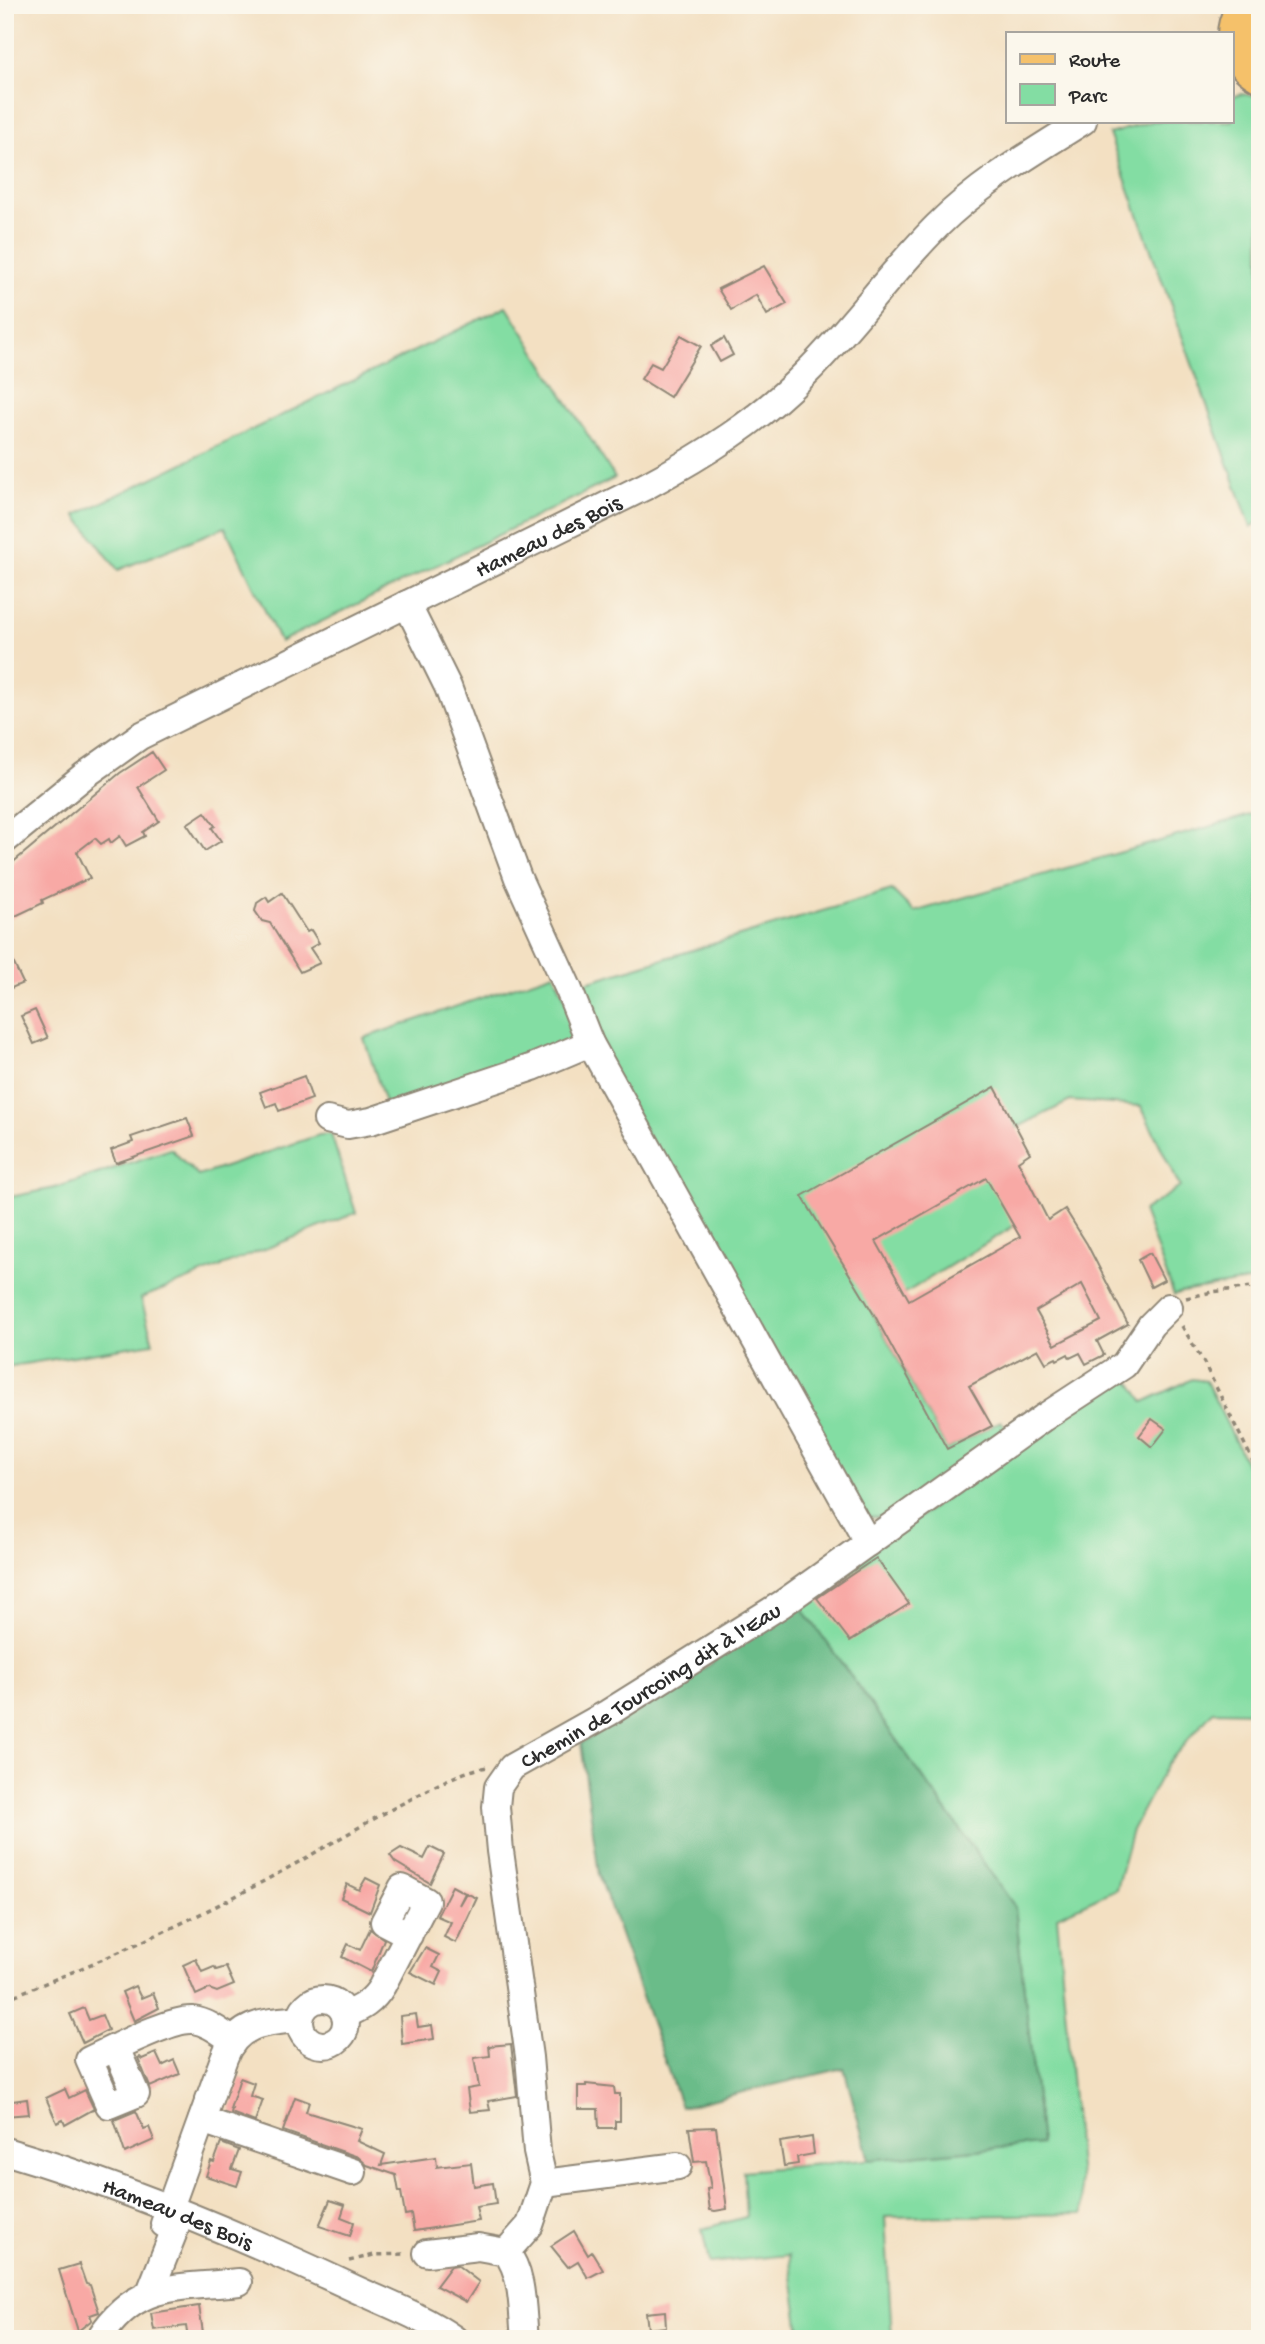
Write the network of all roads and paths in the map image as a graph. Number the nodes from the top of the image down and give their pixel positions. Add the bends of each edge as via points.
1 (1235, 23) edge
2 (1260, 75) edge
3 (1234, 76) edge
4 (1081, 122) edge
5 (1101, 122) edge
6 (1033, 152) junction
7 (407, 604) junction
8 (5, 840) edge
9 (590, 1043) junction
10 (327, 1120) dead end
11 (1260, 1286) edge
12 (1168, 1307) junction
13 (1260, 1475) edge
14 (868, 1543) junction
15 (504, 1776) junction
16 (409, 1935) dead end
17 (5, 1999) edge
18 (232, 2039) junction
19 (116, 2048) dead end
20 (202, 2120) junction
21 (5, 2151) edge
22 (5, 2160) edge
23 (678, 2166) dead end
24 (353, 2172) dead end
25 (544, 2183) junction
26 (172, 2219) junction
27 (506, 2252) junction
28 (427, 2253) joint
29 (323, 2272) junction
30 (239, 2282) dead end
31 (347, 2285) junction
32 (150, 2292) junction
33 (383, 2301) junction
34 (99, 2339) edge
35 (431, 2339) edge
36 (454, 2339) edge
37 (526, 2339) edge

1 - 2 main road via 1241,60
2 - 3 street
4 - 6 street, Hameau des Bois
5 - 6 street, Hameau des Bois
6 - 7 street, Hameau des Bois via 937,226 804,374 741,428 646,486
7 - 8 street, Hameau des Bois via 140,736
7 - 9 street via 448,687 513,865
9 - 10 street via 371,1121 348,1125
9 - 14 street
11 - 12 path via 1200,1294
12 - 13 path via 1204,1363
12 - 14 street, Chemin de Tourcoing dit à l'Eau via 1124,1365
14 - 15 street, Chemin de Tourcoing dit à l'Eau via 701,1657 512,1767
15 - 17 path via 487,1767 463,1771 172,1929
15 - 25 street, Chemin de Tourcoing dit à l'Eau via 496,1807 500,1852
16 - 18 street via 369,2003 345,2015 333,2001 321,1999 310,2003 300,2019 262,2023
18 - 19 street via 203,2022 180,2020
18 - 20 street
20 - 24 street
20 - 26 street
21 - 26 street, Hameau des Bois
22 - 26 street, Hameau des Bois via 75,2191
23 - 25 street
25 - 27 street via 530,2225
26 - 29 street, Hameau des Bois
26 - 31 street, Hameau des Bois via 276,2266
26 - 32 street
27 - 28 street via 478,2247
27 - 37 street via 517,2275
28 - 29 path via 374,2255
29 - 31 street, Hameau des Bois
30 - 32 street
31 - 33 street, Hameau des Bois
32 - 34 street via 126,2306
33 - 35 street, Hameau des Bois
33 - 36 street, Hameau des Bois

